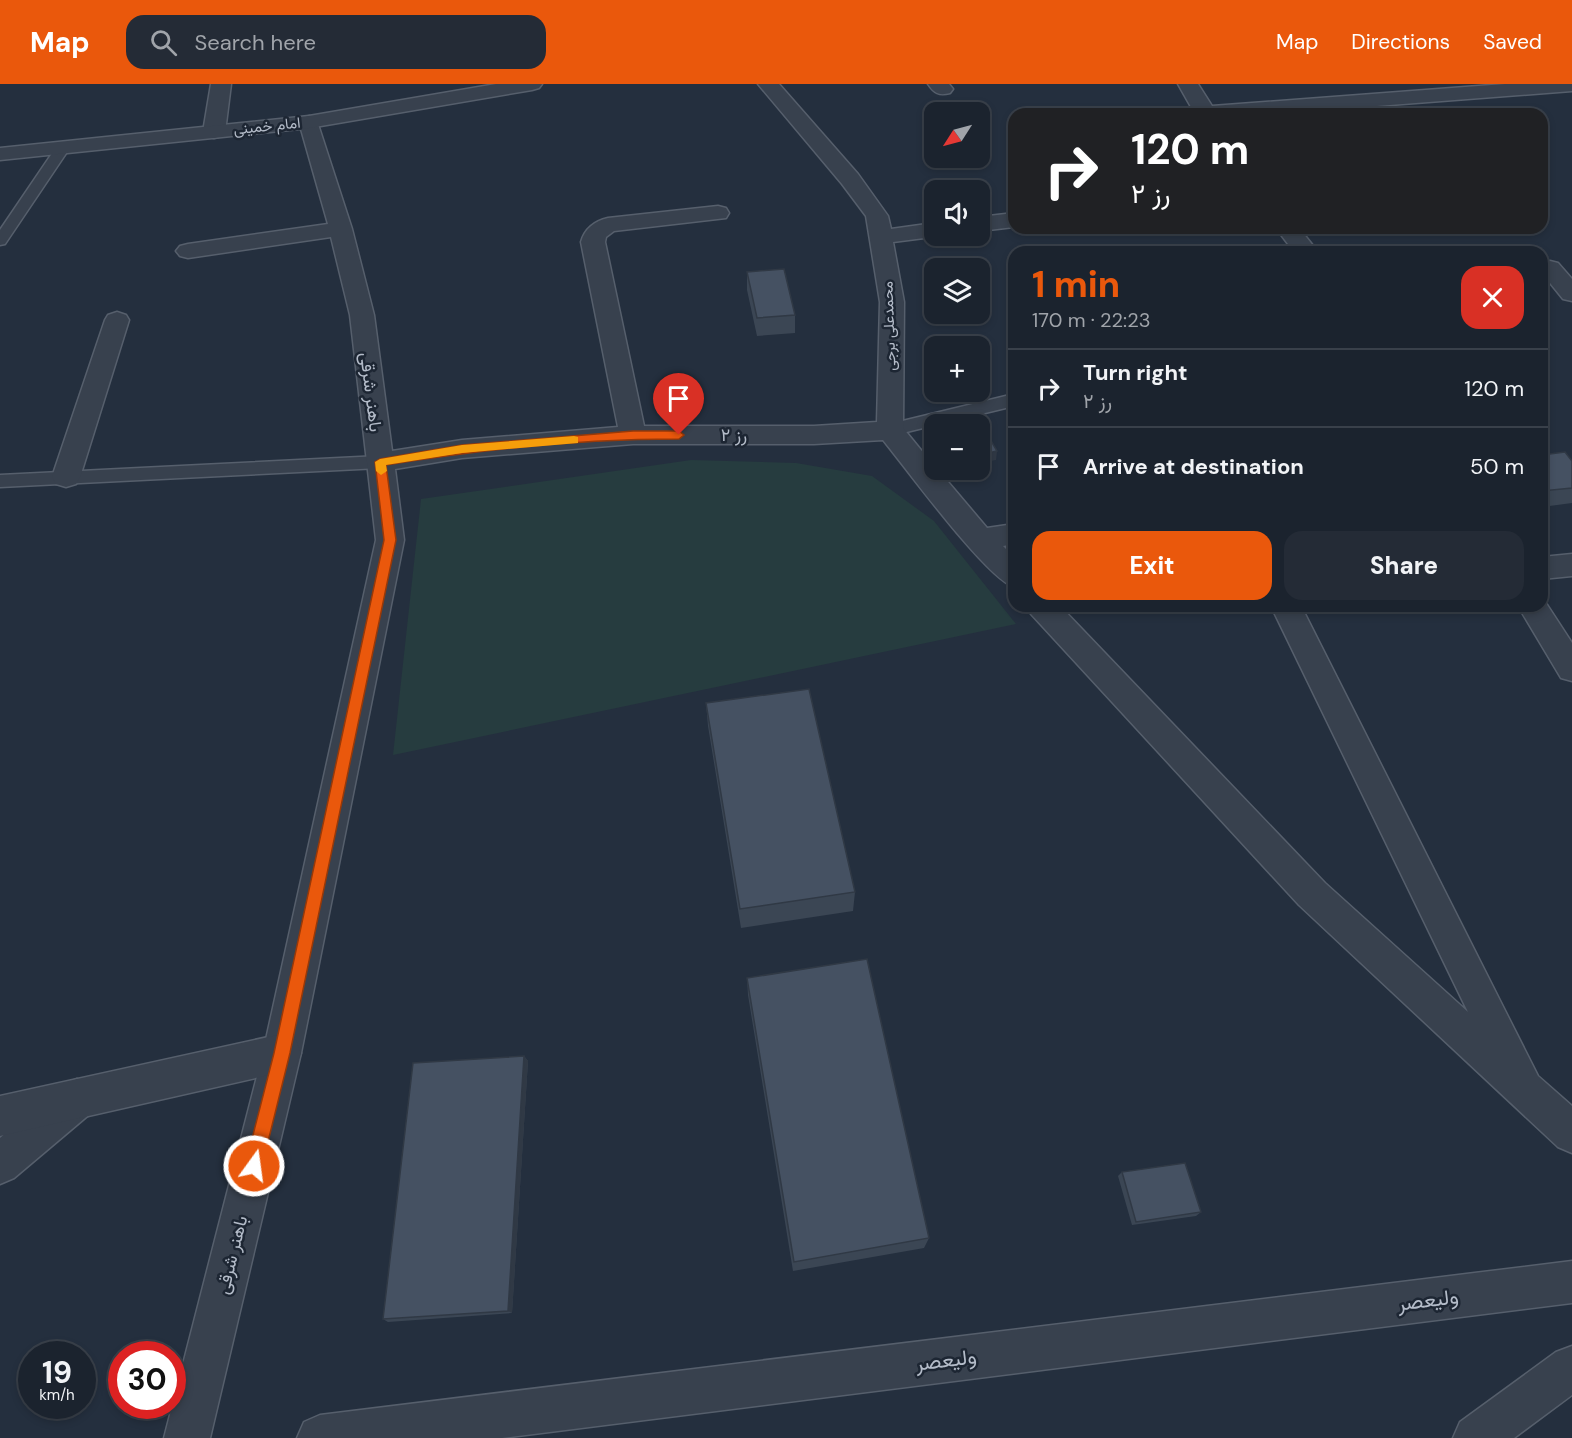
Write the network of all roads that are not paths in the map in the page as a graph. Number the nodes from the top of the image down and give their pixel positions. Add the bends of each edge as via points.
1 (221, 84) edge
2 (768, 84) edge
3 (1188, 84) edge
4 (520, 85) edge
5 (1572, 85) edge
6 (1203, 108) edge
7 (1271, 108) edge
8 (309, 122) junction
9 (214, 132) junction
10 (62, 148) junction
11 (0, 154) edge
12 (718, 213) dead end
13 (1008, 221) edge
14 (990, 223) edge
15 (341, 229) junction
16 (924, 231) edge
17 (1292, 234) edge
18 (881, 237) junction
19 (0, 241) edge
20 (1301, 246) edge
21 (188, 251) dead end
22 (1555, 268) edge
23 (1572, 294) edge
24 (117, 320) dead end
25 (1008, 401) edge
26 (890, 430) junction
27 (633, 435) junction
28 (380, 462) junction
29 (66, 477) junction
30 (0, 481) edge
31 (1008, 535) edge
32 (980, 540) junction
33 (1572, 565) edge
34 (1548, 567) edge
35 (1008, 570) edge
36 (1048, 612) edge
37 (1290, 612) edge
38 (1537, 612) edge
39 (1572, 669) edge
40 (282, 1053) junction
41 (1528, 1093) junction
42 (77, 1099) junction
43 (0, 1116) edge
44 (1572, 1133) edge
45 (0, 1164) edge
46 (1572, 1282) edge
47 (1572, 1368) edge
48 (187, 1438) edge
49 (320, 1438) edge
50 (1476, 1438) edge

1 - 9 street
2 - 18 street, محمدعلی برجی via 850,178 877,216
3 - 6 street
4 - 8 street, امام خمینی
5 - 7 street
8 - 9 street, امام خمینی
8 - 15 street, باهنر شرقی
9 - 10 street, امام خمینی
10 - 11 street, امام خمینی
10 - 19 lane
12 - 27 street via 608,225 596,234 593,242
13 - 14 street
15 - 21 street
15 - 28 street, باهنر شرقی via 362,315
16 - 18 street
17 - 20 street
18 - 26 street, محمدعلی برجی via 891,302
22 - 23 street
24 - 29 street
25 - 26 lane, رز ۲
26 - 27 street, رز ۲ via 814,435
26 - 32 street
27 - 28 street, رز ۲ via 462,449
28 - 29 lane
28 - 40 street, باهنر شرقی via 390,540
29 - 30 lane
31 - 32 street
32 - 35 street
33 - 34 street
36 - 41 street via 1312,894
37 - 41 street
38 - 39 street
40 - 42 street
40 - 48 street, باهنر شرقی
41 - 44 street
42 - 43 street
42 - 45 street
46 - 49 street, ولیعصر
47 - 50 street

